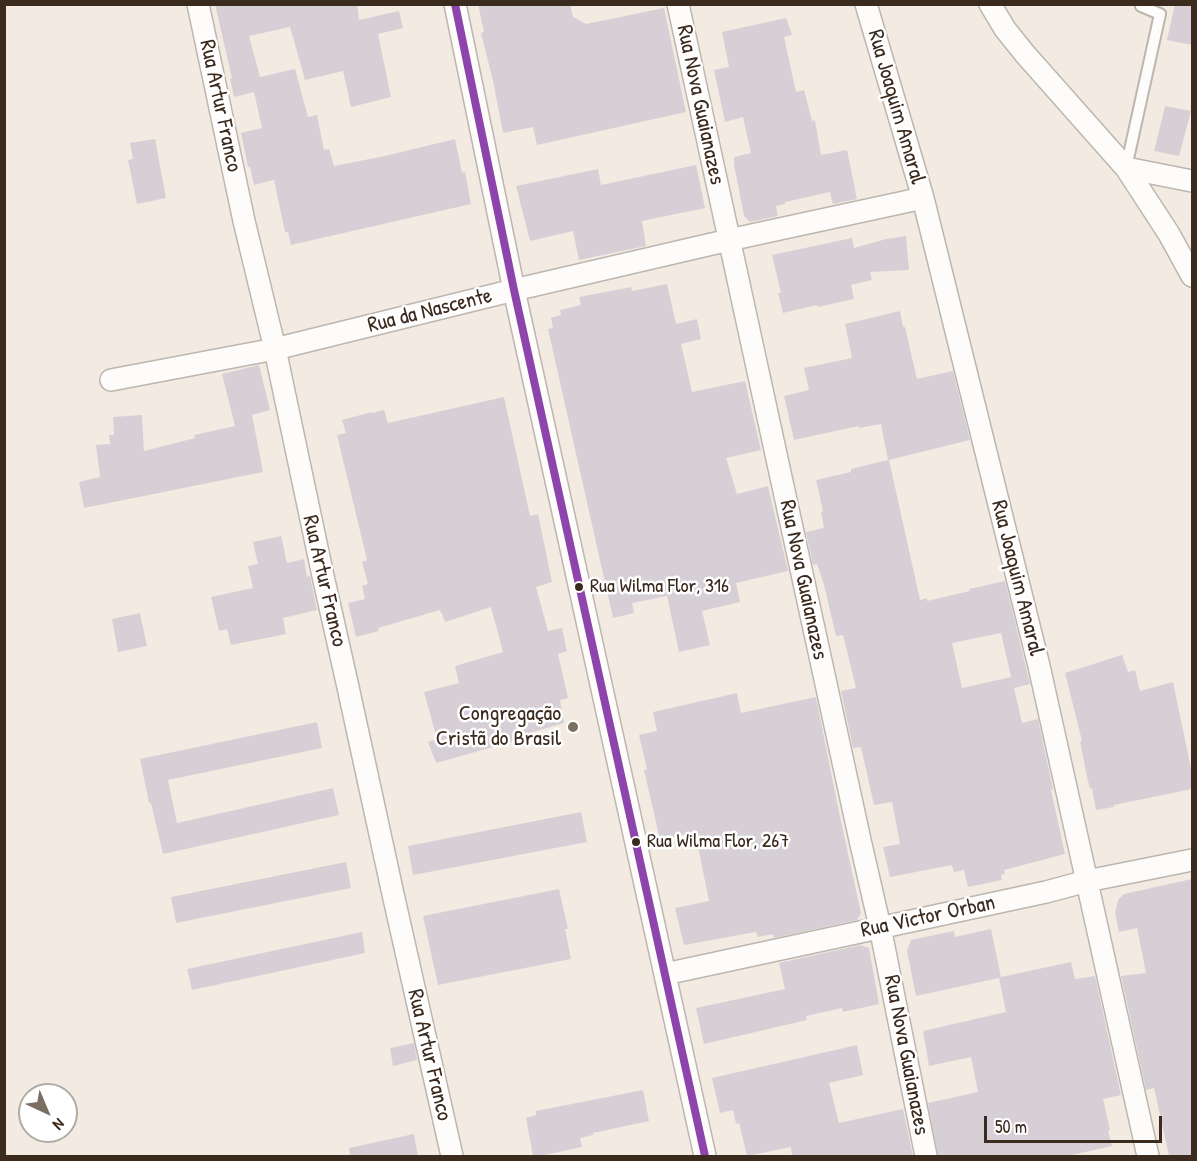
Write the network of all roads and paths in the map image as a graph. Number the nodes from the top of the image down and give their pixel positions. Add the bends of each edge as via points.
1 (198, 4) edge
2 (455, 4) edge
3 (678, 4) edge
4 (866, 4) edge
5 (990, 4) edge
6 (1141, 4) edge
7 (1126, 168) junction
8 (1192, 181) edge
9 (923, 198) junction
10 (729, 240) junction
11 (1192, 276) edge
12 (514, 290) junction
13 (275, 349) junction
14 (111, 380) dead end
15 (1192, 860) edge
16 (1087, 881) junction
17 (880, 927) junction
18 (665, 974) junction
19 (452, 1156) edge
20 (705, 1156) edge
21 (926, 1156) edge
22 (1148, 1156) edge

1 - 13 street, Rua Artur Franco
2 - 12 street
3 - 10 street, Rua Nova Guaianazes
4 - 9 street, Rua Joaquim Amaral
5 - 7 street via 1025,54
6 - 7 lane via 1160,14
7 - 8 street
7 - 11 street
9 - 10 street, Rua da Nascente
9 - 16 street, Rua Joaquim Amaral via 1039,666
10 - 12 street, Rua da Nascente
10 - 17 street, Rua Nova Guaianazes
12 - 13 street, Rua da Nascente
12 - 18 street
13 - 14 street, Rua da Nascente
13 - 19 street, Rua Artur Franco
15 - 16 street, Rua Victor Orban
16 - 17 street, Rua Victor Orban
16 - 22 street, Rua Joaquim Amaral
17 - 18 street, Rua Victor Orban
17 - 21 street, Rua Nova Guaianazes
18 - 20 street

